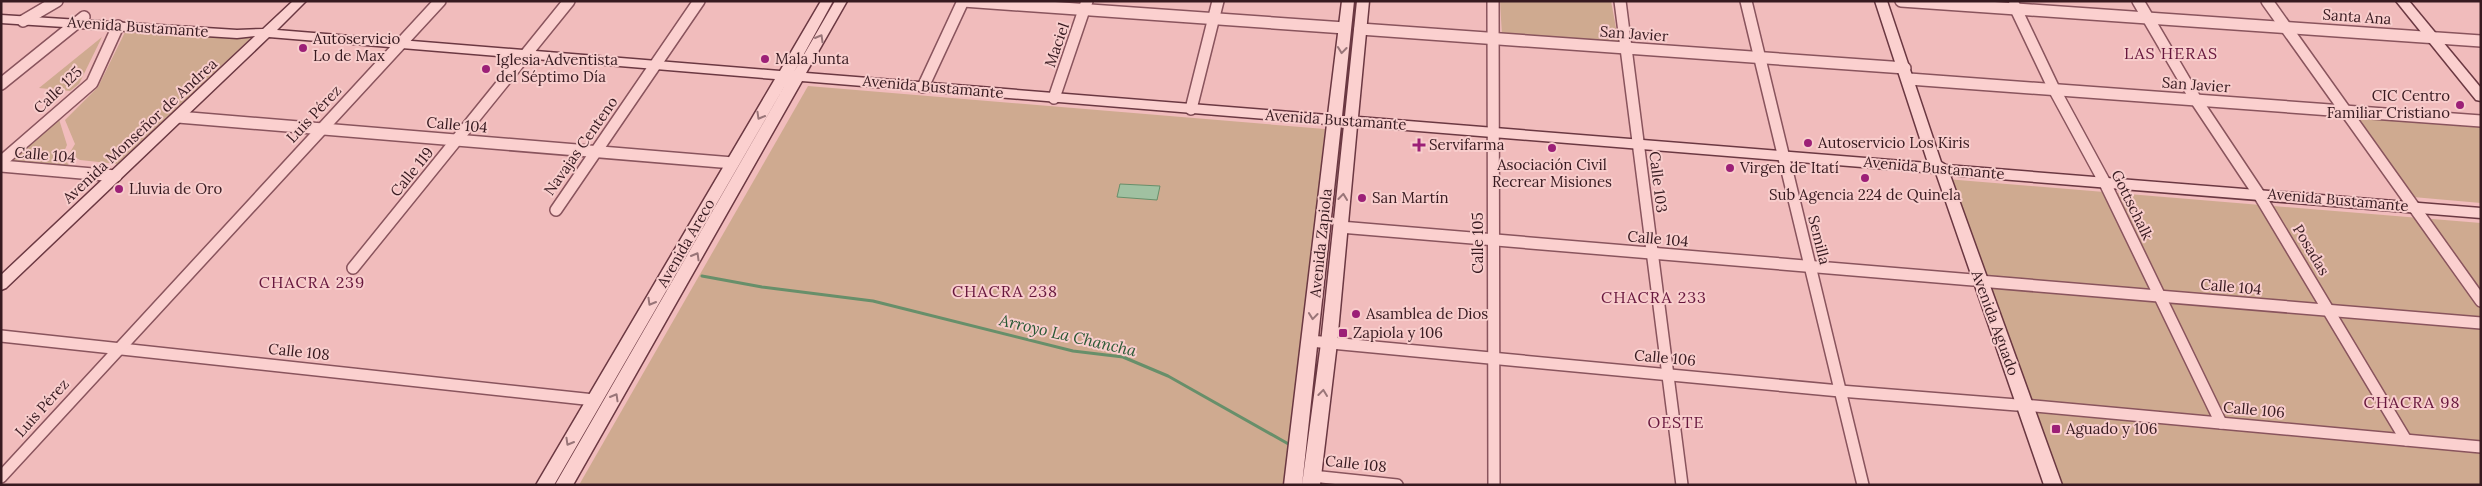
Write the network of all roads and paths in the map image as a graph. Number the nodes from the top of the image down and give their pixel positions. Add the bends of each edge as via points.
1 (44, 1) edge
2 (57, 1) edge
3 (300, 1) edge
4 (440, 1) edge
5 (569, 1) edge
6 (700, 1) edge
7 (827, 1) edge
8 (842, 1) edge
9 (963, 1) edge
10 (1218, 1) edge
11 (1348, 1) edge
12 (1362, 1) edge
13 (1493, 1) edge
14 (1620, 1) edge
15 (1746, 1) edge
16 (1881, 1) edge
17 (1901, 1) edge
18 (2138, 1) edge
19 (2267, 1) edge
20 (2402, 1) edge
21 (2014, 5) edge
22 (1086, 6) edge
23 (1, 11) edge
24 (28, 17) junction
25 (2148, 18) junction
26 (1, 19) edge
27 (1214, 19) junction
28 (80, 20) junction
29 (118, 26) junction
30 (2286, 28) junction
31 (1352, 29) junction
32 (259, 33) junction
33 (2432, 38) junction
34 (1493, 39) junction
35 (2481, 41) edge
36 (400, 44) junction
37 (1626, 48) junction
38 (526, 54) junction
39 (1760, 58) junction
40 (656, 64) junction
41 (1907, 73) junction
42 (792, 75) junction
43 (1, 84) edge
44 (923, 87) junction
45 (2054, 89) junction
46 (2481, 97) edge
47 (1054, 98) junction
48 (2196, 100) junction
49 (1191, 109) junction
50 (2344, 111) junction
51 (178, 117) junction
52 (1335, 120) junction
53 (1351, 121) junction
54 (2481, 121) edge
55 (322, 129) junction
56 (1494, 132) junction
57 (457, 140) junction
58 (1638, 144) junction
59 (596, 151) junction
60 (1784, 156) junction
61 (1, 162) edge
62 (733, 163) junction
63 (1, 166) edge
64 (1936, 167) junction
65 (116, 176) junction
66 (2104, 181) junction
67 (2258, 193) junction
68 (2413, 207) junction
69 (556, 210) dead end
70 (2481, 213) edge
71 (1340, 227) junction
72 (1494, 240) junction
73 (211, 248) joint
74 (1652, 253) junction
75 (1810, 266) junction
76 (354, 268) dead end
77 (1976, 280) junction
78 (1, 284) edge
79 (2159, 296) junction
80 (2481, 301) edge
81 (2328, 310) junction
82 (2481, 323) edge
83 (1, 336) edge
84 (1310, 341) junction
85 (1329, 343) junction
86 (119, 348) junction
87 (1494, 358) junction
88 (1668, 375) junction
89 (1840, 391) junction
90 (594, 400) junction
91 (2020, 405) junction
92 (2221, 423) junction
93 (2406, 440) junction
94 (2481, 447) edge
95 (1312, 474) edge
96 (1, 477) edge
97 (545, 485) edge
98 (564, 485) edge
99 (1293, 485) edge
100 (1396, 485) edge
101 (1494, 485) edge
102 (1682, 485) edge
103 (1864, 485) edge
104 (2045, 485) edge
105 (2053, 485) edge

1 - 24 street
2 - 24 street via 45,11
3 - 32 main road, Avenida Monseñor de Andrea
4 - 36 street, Luis Pérez
5 - 38 street, Calle 119
6 - 40 street, Navajas Centeno
7 - 42 main road, Avenida Areco
42 -> 8 main road, Avenida Areco
9 - 22 street, San Javier
9 - 44 street
10 - 27 street
11 - 31 main road, Avenida Zapiola
12 - 31 main road, Avenida Zapiola
13 - 34 street, Calle 105
14 - 37 street, Calle 103
15 - 39 street, Semilla
16 - 41 main road, Avenida Aguado
17 - 21 street, Santa Ana
18 - 25 street, Posadas
19 - 30 street
20 - 33 main road
21 - 25 street, Santa Ana
21 - 45 street, Gottschalk
22 - 27 street, San Javier
22 - 47 street, Maciel
23 - 24 main road, Avenida Bustamante
24 - 26 main road, Avenida Bustamante
24 - 28 main road, Avenida Bustamante
25 - 30 street, Santa Ana
25 - 48 street, Posadas
27 - 31 street, San Javier
27 - 49 street
28 - 29 main road, Avenida Bustamante
28 - 32 main road, Avenida Bustamante via 244,28
28 - 43 street
29 - 32 main road, Avenida Bustamante
29 - 61 street, Calle 125 via 92,83
30 - 33 street, Santa Ana
30 - 50 street
31 - 34 street, San Javier
31 -> 52 main road, Avenida Zapiola
31 - 53 main road, Avenida Zapiola
32 - 36 main road, Avenida Bustamante
32 - 51 main road, Avenida Monseñor de Andrea
33 - 35 street, Santa Ana
33 - 46 main road
34 - 37 street, San Javier
34 - 56 street, Calle 105
36 - 38 main road, Avenida Bustamante
36 - 55 street, Luis Pérez
37 - 39 street, San Javier
37 - 58 street, Calle 103
38 - 40 main road, Avenida Bustamante
38 - 57 street, Calle 119
39 - 41 street, San Javier
39 - 60 street, Semilla
40 - 42 main road, Avenida Bustamante
40 - 59 street, Navajas Centeno
41 - 45 street, San Javier
41 - 64 main road, Avenida Aguado
42 - 44 main road, Avenida Bustamante
42 -> 62 main road, Avenida Areco
98 -> 42 main road, Avenida Areco
44 - 47 main road, Avenida Bustamante
45 - 48 street, San Javier
45 - 66 street, Gottschalk
47 - 49 main road, Avenida Bustamante
48 - 50 street, San Javier
48 - 67 street, Posadas
49 - 52 main road, Avenida Bustamante
50 - 54 street, San Javier
50 - 68 street
51 - 55 street, Calle 104
51 - 65 main road, Avenida Monseñor de Andrea
52 - 53 main road, Avenida Bustamante
52 -> 84 main road, Avenida Zapiola
53 - 56 main road, Avenida Bustamante
71 -> 53 main road, Avenida Zapiola
55 - 57 street, Calle 104
55 - 73 street, Luis Pérez
56 - 58 main road, Avenida Bustamante
56 - 72 street, Calle 105
57 - 59 street, Calle 104
57 - 76 street, Calle 119
58 - 60 main road, Avenida Bustamante
58 - 74 street, Calle 103
59 - 62 street, Calle 104
59 - 69 street, Navajas Centeno
60 - 64 main road, Avenida Bustamante
60 - 75 street, Semilla
62 -> 90 main road, Avenida Areco
63 - 65 street, Calle 104
64 - 66 main road, Avenida Bustamante
64 - 77 main road, Avenida Aguado
65 - 78 main road, Avenida Monseñor de Andrea
66 - 67 main road, Avenida Bustamante
66 - 79 street, Gottschalk
67 - 68 main road, Avenida Bustamante
67 - 81 street, Posadas
68 - 70 main road, Avenida Bustamante
68 - 80 street
71 - 72 street, Calle 104
71 - 85 main road, Avenida Zapiola
72 - 74 street, Calle 104
72 - 87 street, Calle 105
73 - 86 street, Luis Pérez
74 - 75 street, Calle 104
74 - 88 street, Calle 103
75 - 77 street, Calle 104
75 - 89 street, Semilla
77 - 79 street, Calle 104
77 - 91 main road, Avenida Aguado
79 - 81 street, Calle 104
79 - 92 street, Gottschalk
81 - 82 street, Calle 104
81 - 93 street, Posadas
83 - 86 street, Calle 108
84 - 85 street, Calle 106
84 - 99 main road, Avenida Zapiola
85 - 87 street, Calle 106
95 -> 85 main road, Avenida Zapiola
86 - 90 street, Calle 108
86 - 96 street, Luis Pérez
87 - 88 street, Calle 106
87 - 101 street, Calle 105
88 - 89 street, Calle 106
88 - 102 street, Calle 103
89 - 91 street, Calle 106
89 - 103 street, Semilla
90 -> 97 main road, Avenida Areco
91 - 92 street, Calle 106
91 - 104 main road, Avenida Aguado
91 - 105 main road, Avenida Aguado
92 - 93 street, Calle 106
93 - 94 street, Calle 106
95 - 100 street, Calle 108

